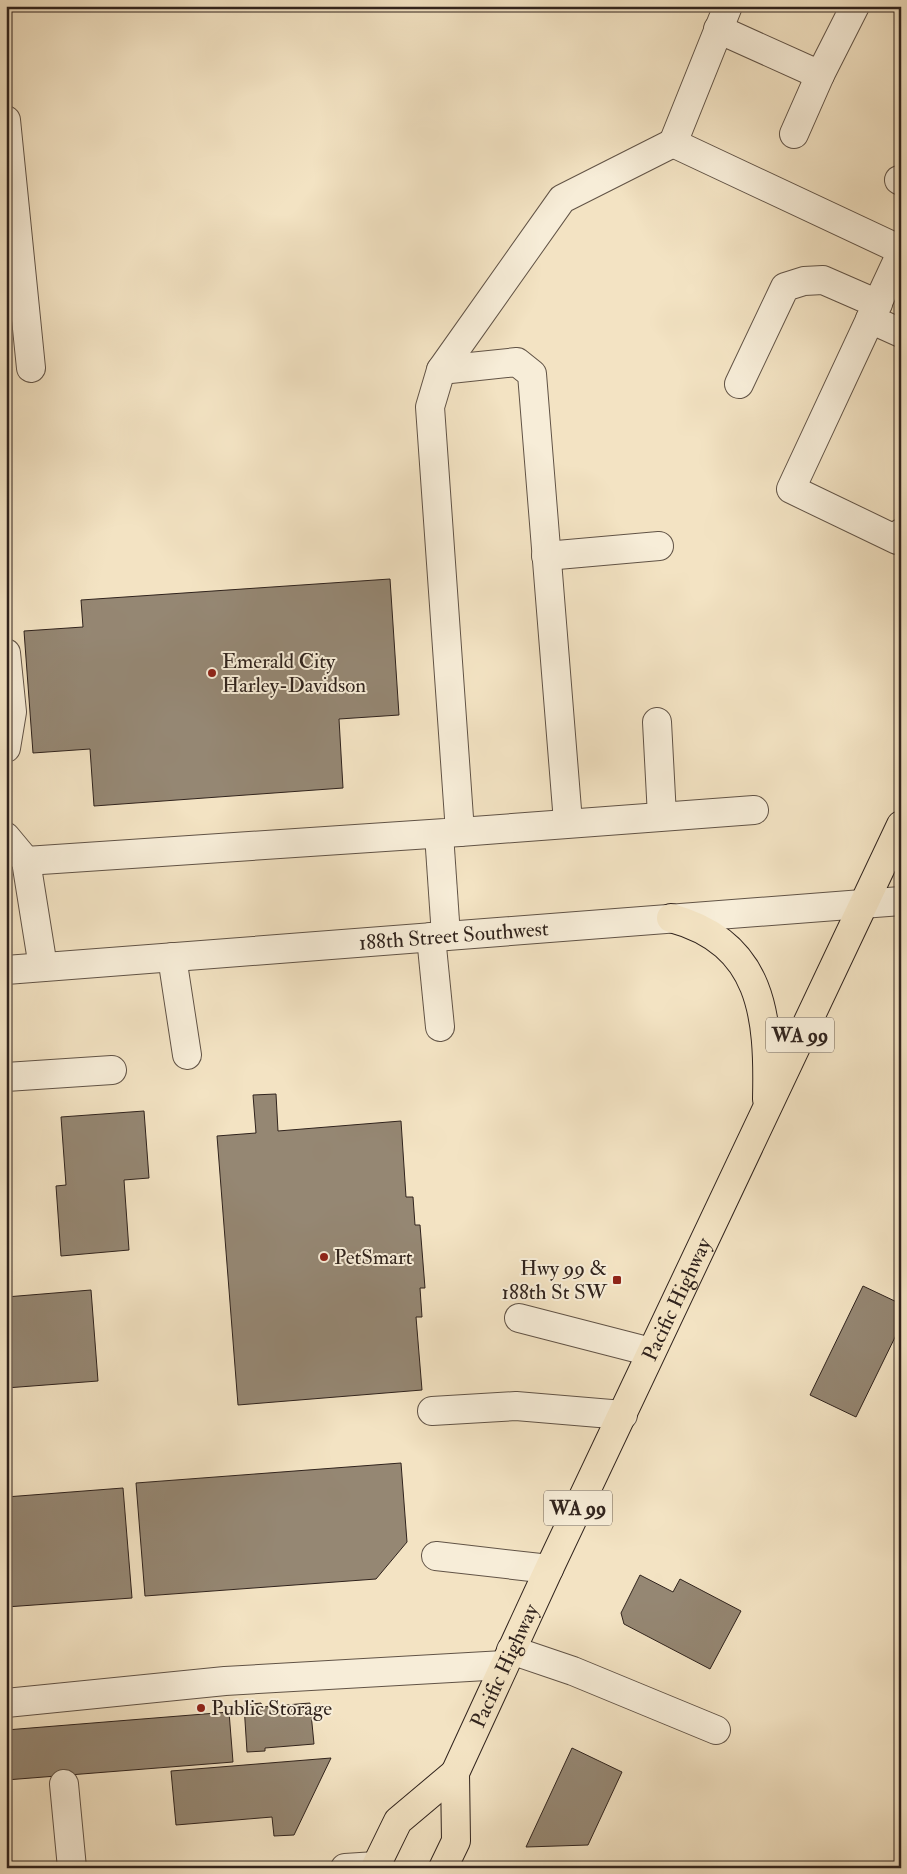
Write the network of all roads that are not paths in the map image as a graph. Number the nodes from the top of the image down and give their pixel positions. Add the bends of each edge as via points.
1 (855, 6) edge
2 (723, 17) edge
3 (820, 75) junction
4 (6, 120) edge
5 (794, 134) dead end
6 (673, 143) junction
7 (901, 252) edge
8 (874, 311) junction
9 (901, 333) edge
10 (31, 368) dead end
11 (441, 370) junction
12 (739, 384) dead end
13 (901, 533) edge
14 (659, 546) dead end
15 (546, 556) junction
16 (6, 653) edge
17 (657, 722) dead end
18 (6, 748) edge
19 (754, 810) dead end
20 (662, 816) junction
21 (568, 822) junction
22 (901, 825) edge
23 (450, 833) junction
24 (6, 837) edge
25 (26, 860) junction
26 (901, 901) edge
27 (863, 904) junction
28 (671, 918) junction
29 (438, 937) junction
30 (172, 956) junction
31 (43, 967) junction
32 (6, 970) edge
33 (440, 1026) dead end
34 (187, 1055) dead end
35 (112, 1070) dead end
36 (6, 1077) edge
37 (766, 1106) junction
38 (519, 1318) dead end
39 (652, 1352) junction
40 (432, 1411) dead end
41 (623, 1415) junction
42 (436, 1556) dead end
43 (548, 1570) junction
44 (507, 1658) junction
45 (6, 1703) edge
46 (716, 1730) dead end
47 (455, 1773) junction
48 (64, 1784) dead end
49 (376, 1867) edge
50 (72, 1868) edge
51 (345, 1868) edge
52 (443, 1868) edge

1 - 3 street
2 - 3 street
2 - 6 street
3 - 5 street
4 - 10 street
6 - 7 street
6 - 11 street via 562,199
7 - 8 street
8 - 9 street
8 - 12 street via 823,280 785,287
8 - 13 street via 791,489 898,540
11 - 15 street via 517,362 532,374
11 - 23 street via 430,407
14 - 15 street
15 - 21 street
16 - 18 street via 12,712
17 - 20 street
19 - 20 street
20 - 21 street
21 - 23 street
22 - 27 highway, Pacific Highway / WA 99
23 - 25 street
23 - 29 street
24 - 25 street
25 - 31 street
26 - 27 street, 188th Street Southwest
27 - 28 street, 188th Street Southwest
27 - 37 highway, Pacific Highway / WA 99
28 - 29 street, 188th Street Southwest
28 - 37 highway via 707,931 738,958 748,972 762,1012
29 - 30 street, 188th Street Southwest
29 - 33 street
30 - 31 street, 188th Street Southwest
30 - 34 street
31 - 32 street, 188th Street Southwest
35 - 36 street
37 - 39 highway, Pacific Highway / WA 99
38 - 39 street
39 - 41 highway, Pacific Highway / WA 99
40 - 41 street via 516,1406
41 - 43 highway, Pacific Highway / WA 99
42 - 43 street
43 - 44 highway, Pacific Highway / WA 99
44 - 45 street
44 - 46 street via 573,1672
44 - 47 highway, Pacific Highway / WA 99
47 - 49 highway, Pacific Highway / WA 99 via 398,1820
47 - 52 highway, Pacific Highway / WA 99 via 456,1840
48 - 50 street
49 - 51 street

